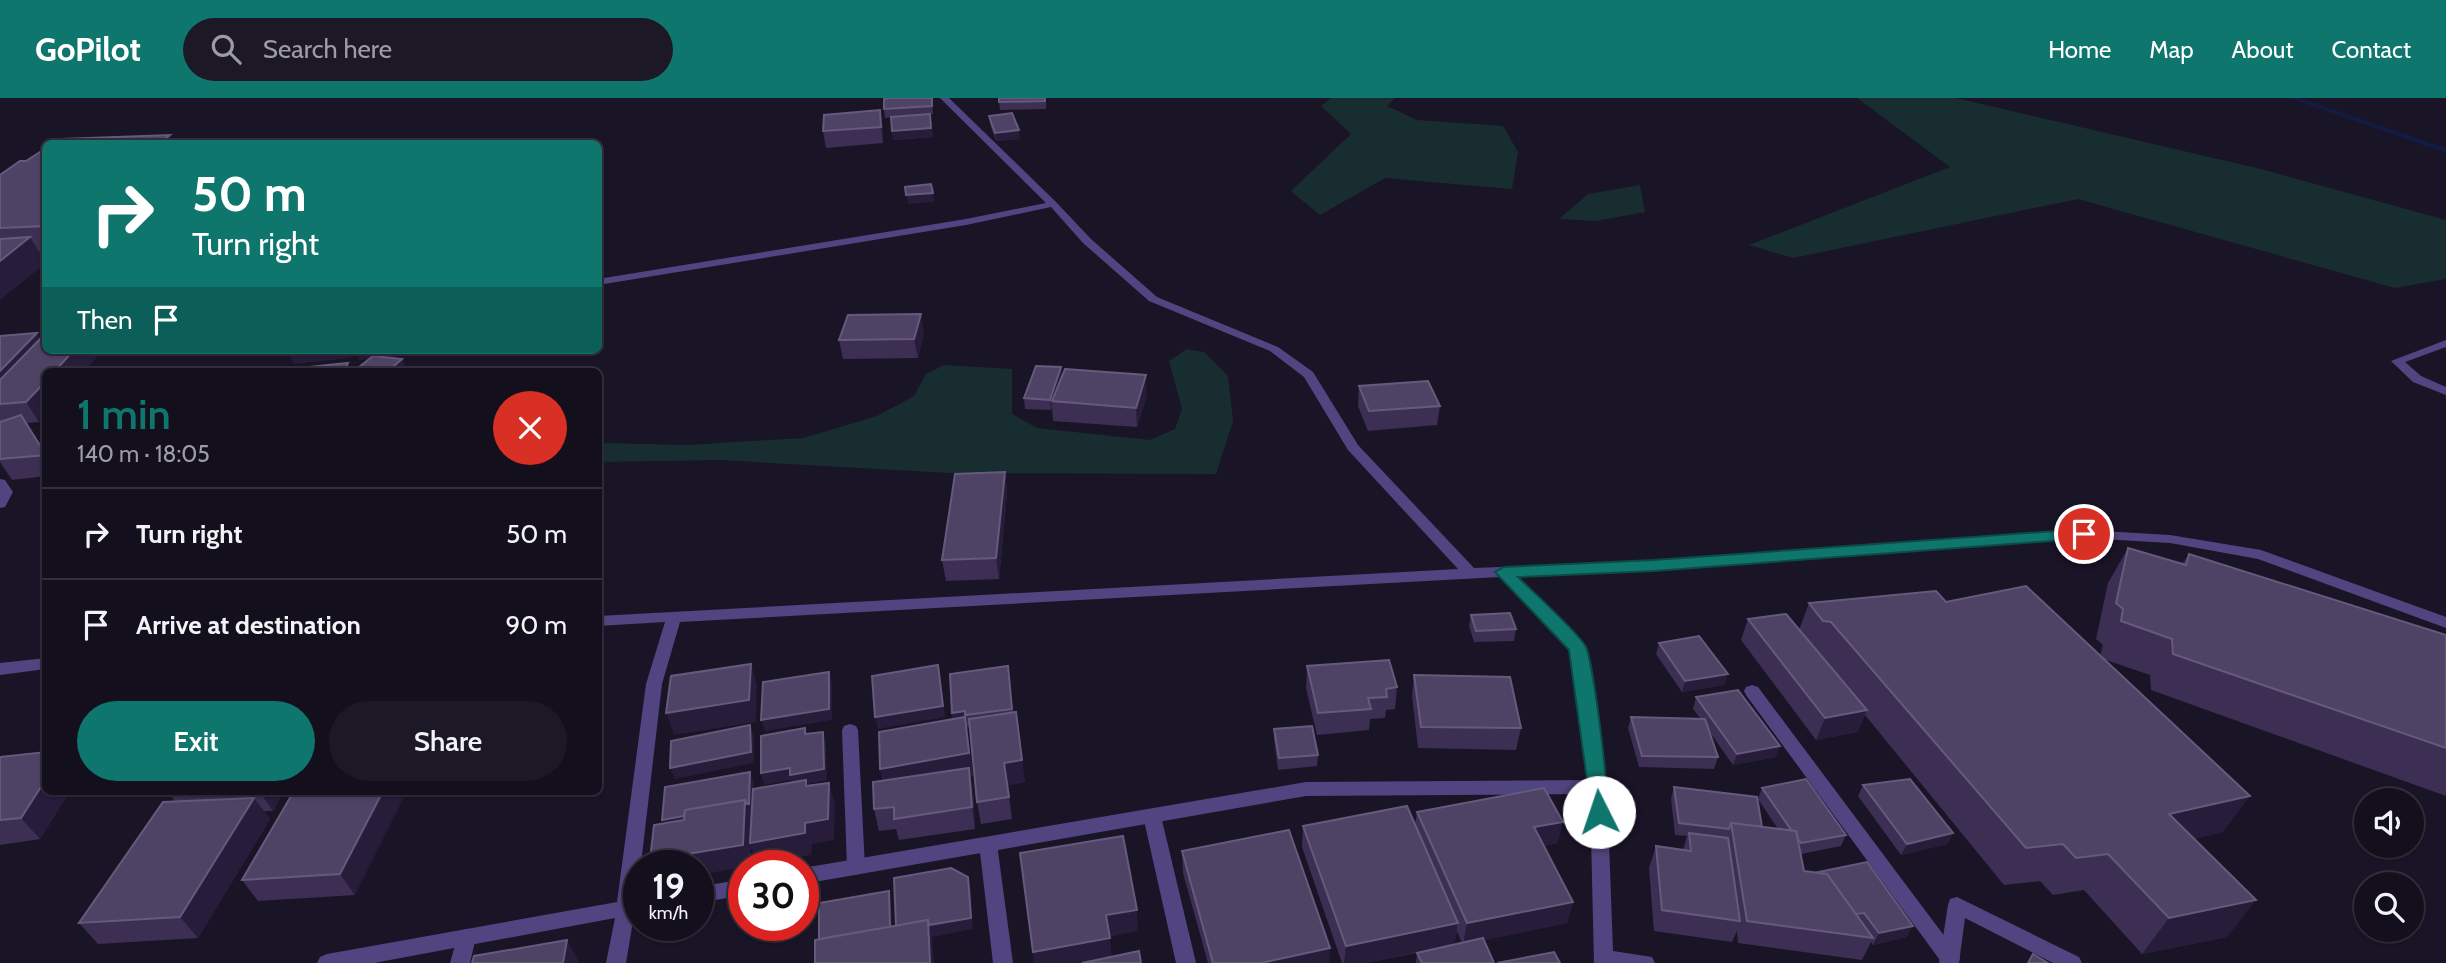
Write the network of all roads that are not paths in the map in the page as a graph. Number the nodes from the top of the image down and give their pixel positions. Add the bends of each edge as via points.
1 (944, 98) edge
2 (1054, 204) junction
3 (602, 281) edge
4 (2446, 343) edge
5 (2446, 391) edge
6 (0, 483) edge
7 (0, 504) edge
8 (1504, 572) junction
9 (1470, 573) junction
10 (674, 617) junction
11 (602, 621) edge
12 (2446, 622) edge
13 (42, 664) edge
14 (0, 669) edge
15 (1752, 691) dead end
16 (850, 730) dead end
17 (1598, 787) junction
18 (1152, 816) junction
19 (988, 844) junction
20 (638, 850) edge
21 (856, 867) junction
22 (819, 873) edge
23 (623, 909) edge
24 (466, 937) junction
25 (623, 938) edge
26 (1604, 961) edge
27 (1950, 961) edge
28 (327, 963) edge
29 (460, 963) edge
30 (616, 963) edge
31 (1003, 963) edge
32 (1186, 963) edge
33 (1645, 963) edge
34 (2071, 963) edge

1 - 2 street
2 - 3 street
2 - 9 street via 1087,241 1153,299 1274,349 1309,375 1353,447
4 - 5 street via 2397,361 2417,379
6 - 7 street via 6,492
8 - 9 street
8 - 12 street via 1654,566 2084,534 2146,537 2261,555
8 - 17 street via 1578,648
9 - 10 street
10 - 11 street
10 - 20 street via 654,684
13 - 14 street
15 - 27 street
16 - 21 street
17 - 18 street via 1306,789
17 - 26 street
18 - 19 street
18 - 32 street
19 - 21 street
19 - 31 street
21 - 22 street
23 - 24 street
24 - 28 street
24 - 29 street
25 - 30 street
26 - 33 street
27 - 34 street via 1957,905

